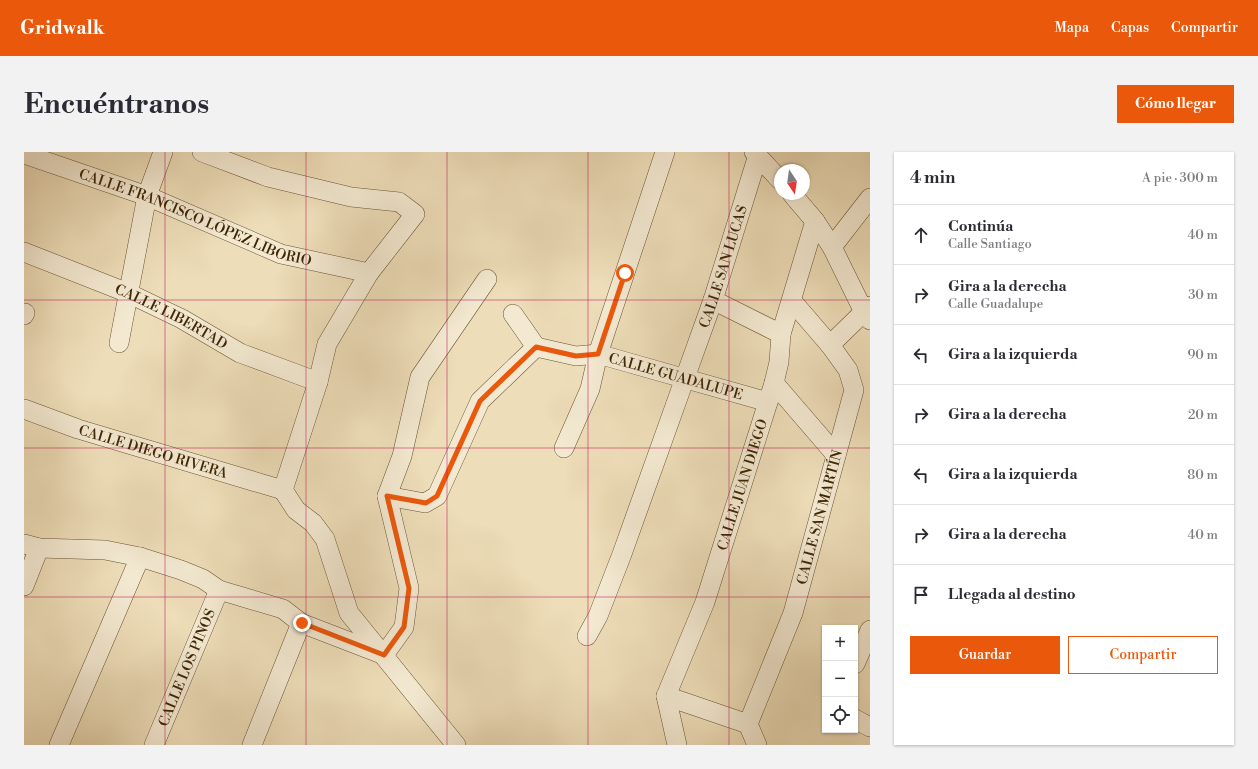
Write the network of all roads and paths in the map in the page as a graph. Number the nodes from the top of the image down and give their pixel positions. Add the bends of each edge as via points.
1 (163, 152) edge
2 (202, 152) edge
3 (665, 152) edge
4 (756, 153) edge
5 (24, 154) edge
6 (774, 173) edge
7 (146, 196) junction
8 (870, 198) edge
9 (797, 200) edge
10 (815, 221) junction
11 (832, 247) junction
12 (24, 252) edge
13 (369, 273) junction
14 (487, 279) dead end
15 (128, 293) junction
16 (713, 300) junction
17 (792, 301) junction
18 (868, 313) edge
19 (513, 314) dead end
20 (781, 334) junction
21 (119, 343) dead end
22 (830, 345) junction
23 (536, 347) junction
24 (598, 354) junction
25 (685, 378) junction
26 (318, 382) junction
27 (774, 383) junction
28 (768, 402) junction
29 (24, 410) edge
30 (564, 448) dead end
31 (836, 455) junction
32 (283, 490) junction
33 (387, 496) junction
34 (31, 546) edge
35 (140, 557) junction
36 (24, 586) edge
37 (219, 590) junction
38 (302, 623) junction
39 (870, 630) edge
40 (587, 636) dead end
41 (384, 655) junction
42 (856, 661) edge
43 (666, 696) junction
44 (858, 721) edge
45 (748, 724) junction
46 (870, 727) edge
47 (59, 745) edge
48 (154, 745) edge
49 (252, 745) edge
50 (456, 745) edge
51 (677, 745) edge
52 (757, 745) edge

1 - 7 street
2 - 13 street via 276,178 351,197 399,202 415,214
3 - 24 street
4 - 6 street
4 - 16 street, CALLE SAN LUCAS
5 - 7 street, CALLE FRANCISCO LÓPEZ LIBORIO
7 - 13 street, CALLE FRANCISCO LÓPEZ LIBORIO via 281,254
7 - 15 street
8 - 11 street
9 - 10 street
10 - 11 street
10 - 17 street, CALLE JUAN DIEGO
11 - 18 street
12 - 15 street, CALLE LIBERTAD
13 - 26 street via 327,344
14 - 33 street via 420,377 402,456
15 - 21 street
15 - 26 street, CALLE LIBERTAD via 182,319 240,353
16 - 20 street
16 - 25 street, CALLE SAN LUCAS
17 - 20 street, CALLE JUAN DIEGO
17 - 22 street, CALLE SAN MARTÍN
18 - 22 street
19 - 23 street
20 - 27 street, CALLE JUAN DIEGO
22 - 31 street, CALLE SAN MARTÍN via 848,370 854,390
23 - 24 street, CALLE GUADALUPE via 576,356
23 - 33 street via 480,401 437,496 426,503
24 - 25 street, CALLE GUADALUPE
24 - 30 street via 590,389
25 - 28 street, CALLE GUADALUPE
25 - 40 street, CALLE SAN LUCAS via 622,554 598,616
26 - 32 street
27 - 28 street, CALLE JUAN DIEGO
27 - 31 street
28 - 43 street, CALLE JUAN DIEGO via 705,602
29 - 32 street, CALLE DIEGO RIVERA via 78,429
31 - 45 street, CALLE SAN MARTÍN via 792,613
32 - 41 street via 296,510 313,523 325,538 349,613
33 - 41 street via 409,588 404,627
34 - 35 street via 105,550
34 - 36 street
35 - 37 street via 203,579
35 - 47 street
37 - 38 street via 283,609
37 - 48 street, CALLE LOS PINOS
38 - 41 street
38 - 49 street
39 - 42 street
41 - 50 street
43 - 45 street
43 - 51 street
44 - 46 street
45 - 52 street

